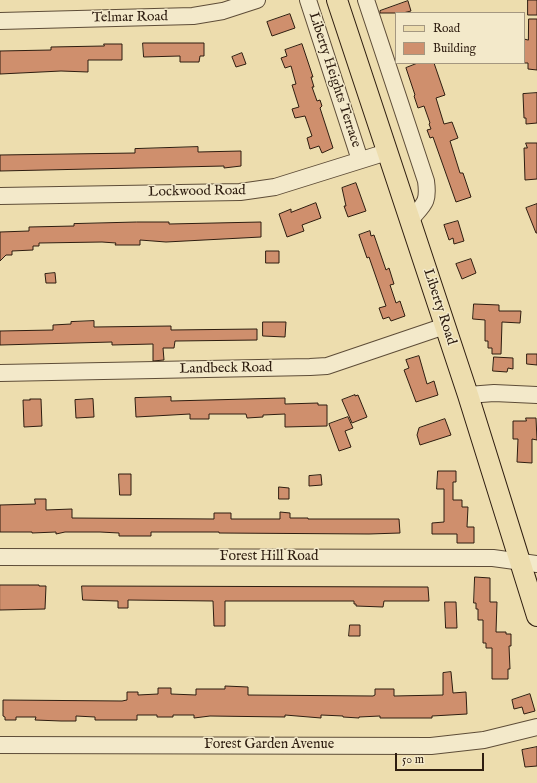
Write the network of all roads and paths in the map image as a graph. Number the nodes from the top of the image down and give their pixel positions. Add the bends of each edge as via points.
1 (257, 0) edge
2 (308, 0) edge
3 (337, 0) edge
4 (366, 0) edge
5 (0, 20) edge
6 (387, 152) junction
7 (360, 160) junction
8 (0, 196) edge
9 (410, 220) junction
10 (445, 326) junction
11 (0, 372) edge
12 (468, 395) junction
13 (537, 395) edge
14 (0, 557) edge
15 (529, 563) edge
16 (537, 616) edge
17 (537, 727) edge
18 (0, 745) edge

1 - 5 street, Telmar Road via 223,11 193,16
2 - 7 street, Liberty Heights Terrace
3 - 6 main road, Liberty Road
4 - 9 street via 426,181 426,202
6 - 7 street, Lockwood Road
6 - 9 main road, Liberty Road
7 - 8 street, Lockwood Road via 275,187 246,192
9 - 10 main road, Liberty Road
10 - 11 street, Landbeck Road via 326,366
10 - 12 main road, Liberty Road
12 - 13 street
12 - 15 main road, Liberty Road
14 - 15 street, Forest Hill Road via 493,558
15 - 16 main road, Liberty Road
17 - 18 street, Forest Garden Avenue via 484,740 431,746

